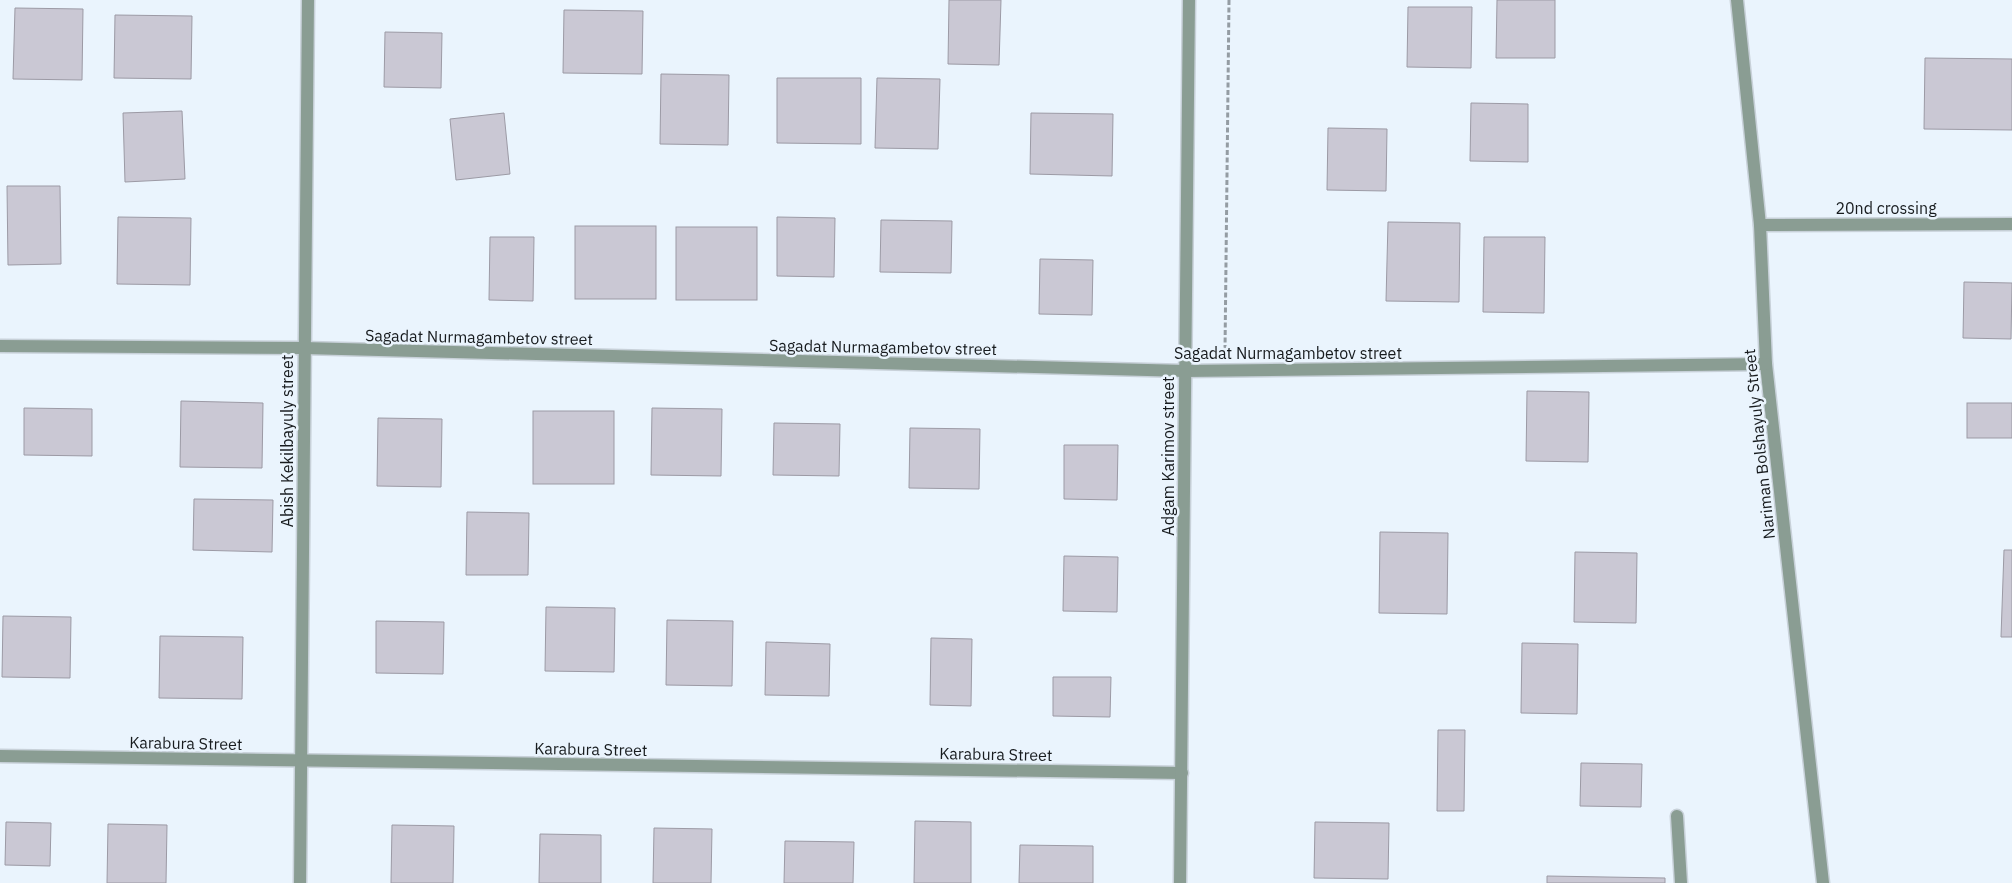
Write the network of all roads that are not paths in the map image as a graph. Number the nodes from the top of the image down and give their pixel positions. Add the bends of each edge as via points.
1 (308, 0) edge
2 (1189, 0) edge
3 (1738, 0) edge
4 (2012, 224) edge
5 (1760, 225) junction
6 (0, 346) edge
7 (304, 348) junction
8 (1766, 364) junction
9 (1185, 371) junction
10 (0, 756) edge
11 (301, 761) junction
12 (1182, 773) junction
13 (1677, 816) dead end
14 (300, 883) edge
15 (1180, 883) edge
16 (1681, 883) edge
17 (1823, 883) edge

1 - 7 street, Abish Kekilbayuly street
2 - 9 street, Adgam Karimov street
3 - 5 street, Nariman Bolshayuly Street
4 - 5 street, 20nd crossing
5 - 8 street, Nariman Bolshayuly Street
6 - 7 street, Sagadat Nurmagambetov street
7 - 9 street, Sagadat Nurmagambetov street
7 - 11 street, Abish Kekilbayuly street
8 - 9 street, Sagadat Nurmagambetov street
8 - 17 street, Nariman Bolshayuly Street
9 - 12 street, Adgam Karimov street
10 - 11 street, Karabura Street
11 - 12 street, Karabura Street
11 - 14 street, Abish Kekilbayuly street
12 - 15 street, Adgam Karimov street
13 - 16 street

